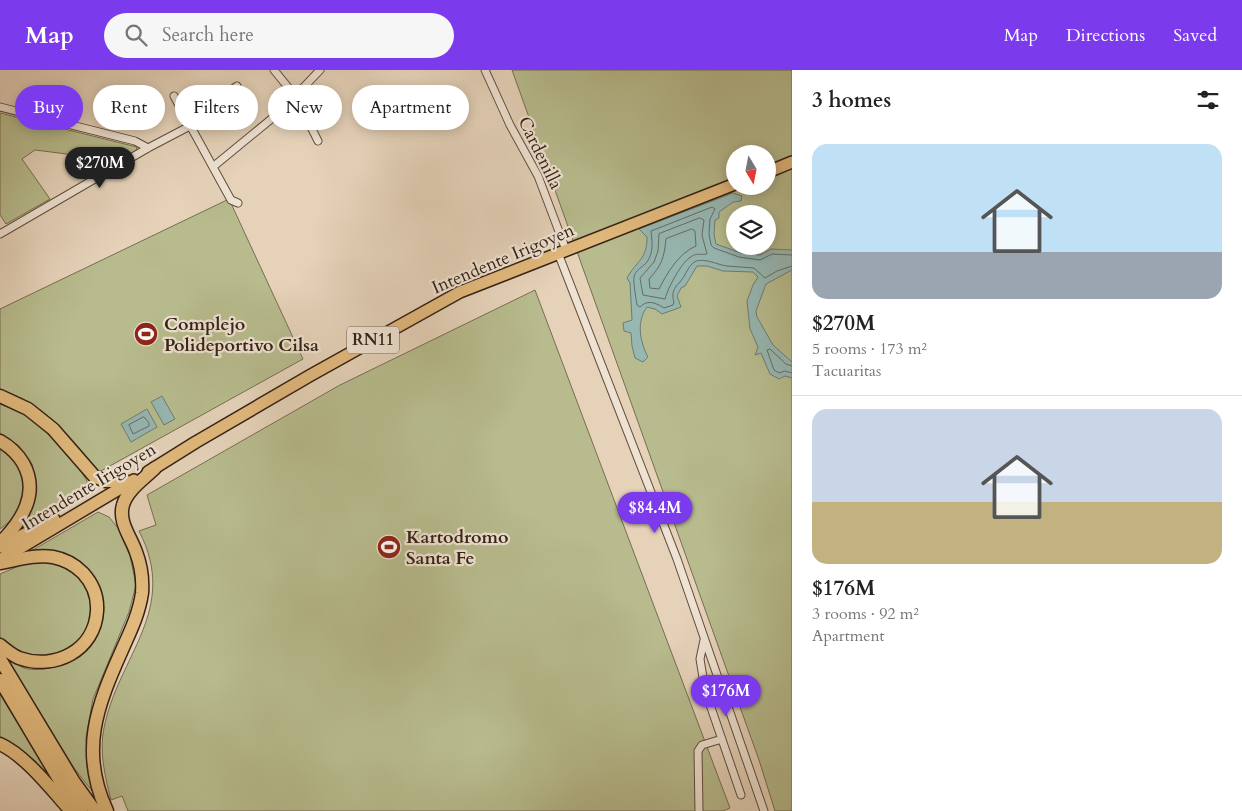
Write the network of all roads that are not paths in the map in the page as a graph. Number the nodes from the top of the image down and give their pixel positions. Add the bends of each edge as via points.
1 (274, 70) edge
2 (320, 70) edge
3 (485, 70) edge
4 (286, 85) edge
5 (307, 85) edge
6 (0, 107) edge
7 (268, 122) edge
8 (179, 130) edge
9 (193, 130) edge
10 (312, 130) edge
11 (318, 141) dead end
12 (148, 148) junction
13 (792, 162) edge
14 (214, 166) junction
15 (776, 169) edge
16 (726, 187) edge
17 (238, 203) dead end
18 (0, 234) edge
19 (562, 252) junction
20 (0, 396) edge
21 (0, 441) edge
22 (196, 442) junction
23 (155, 468) junction
24 (125, 481) junction
25 (0, 543) edge
26 (0, 547) edge
27 (0, 562) edge
28 (704, 638) junction
29 (0, 645) edge
30 (0, 659) edge
31 (0, 680) edge
32 (722, 738) junction
33 (0, 744) edge
34 (741, 795) dead end
35 (70, 811) edge
36 (81, 811) edge
37 (94, 811) edge
38 (107, 811) edge
39 (699, 811) edge
40 (764, 811) edge

1 - 4 street
2 - 5 street
3 - 19 street, Cardenilla via 538,176
6 - 12 street
7 - 14 street
8 - 12 street
9 - 14 street
10 - 11 street
12 - 18 street
13 - 15 main road
14 - 17 street via 231,200
16 - 19 main road, Intendente Irigoyen / RN11
19 - 22 main road, Intendente Irigoyen / RN11 via 460,292
19 - 28 street, Cardenilla
20 - 24 highway via 28,409 53,428 94,476 105,481
21 - 25 highway via 20,459 30,490 22,516
22 - 23 main road, Intendente Irigoyen / RN11
22 - 24 main road, Intendente Irigoyen / RN11 via 175,450
23 - 27 main road, Intendente Irigoyen / RN11
23 - 38 highway via 130,491 122,512 140,564 142,588 137,615 109,679 95,722 93,753 96,776
24 - 26 main road, Intendente Irigoyen / RN11
27 - 29 highway via 42,557 69,562 90,582 98,604 90,636 82,647 62,659 49,662 19,658
28 - 32 street via 701,669
28 - 40 street, Cardenilla
30 - 37 highway
31 - 36 highway
32 - 34 street
32 - 39 street via 702,745 698,751
33 - 35 highway via 22,759

